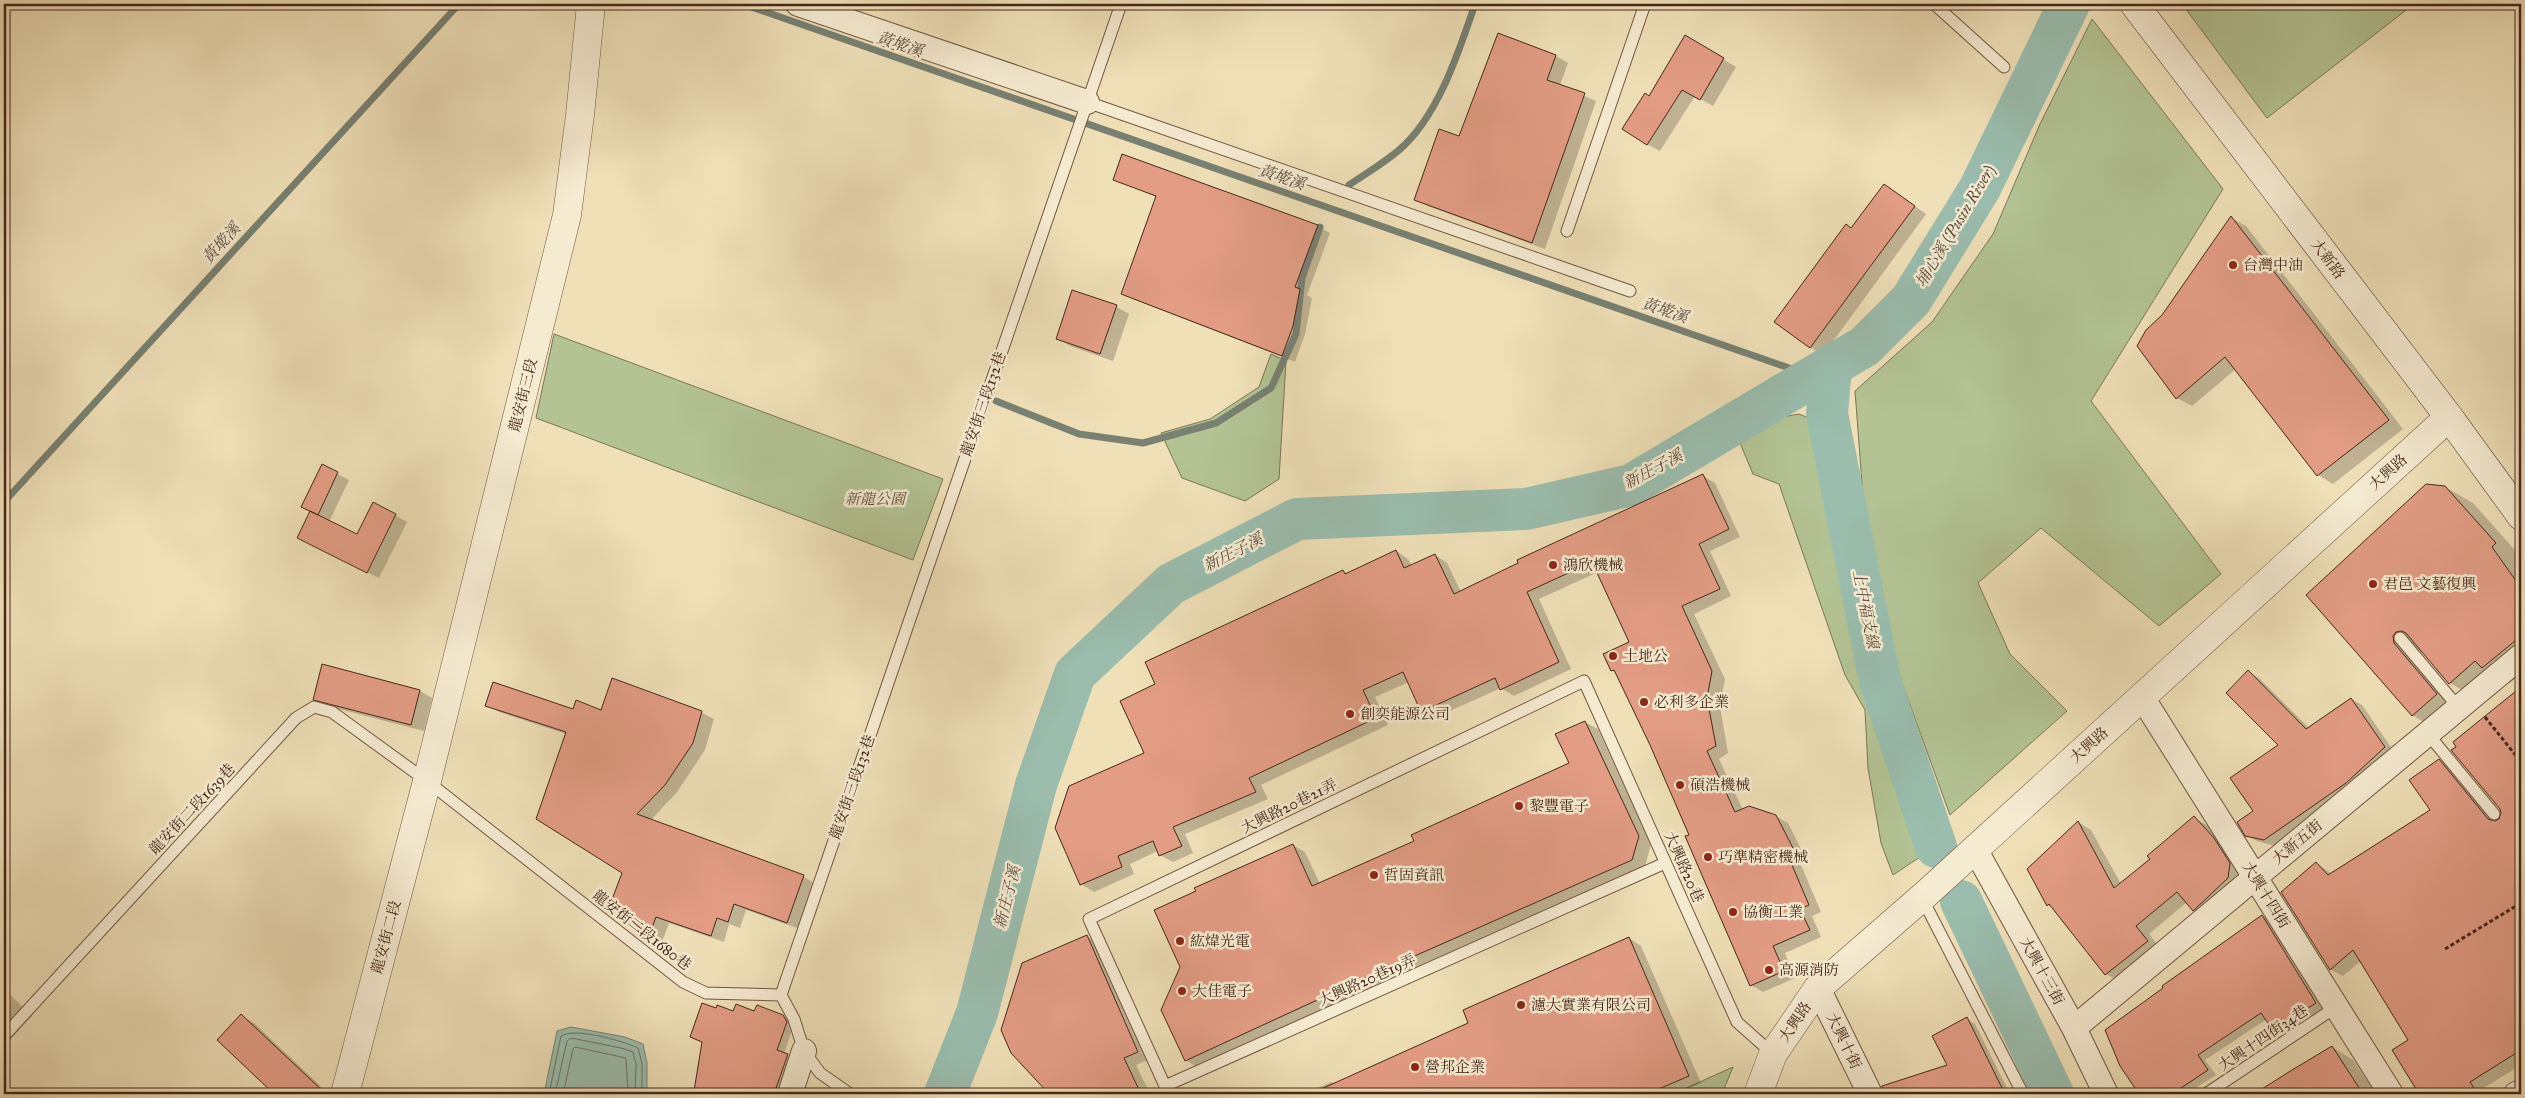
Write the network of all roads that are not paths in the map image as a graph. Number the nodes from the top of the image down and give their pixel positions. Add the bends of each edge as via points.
1 (591, 4) edge
2 (798, 4) edge
3 (1121, 4) edge
4 (1645, 4) edge
5 (1934, 4) edge
6 (2134, 4) edge
7 (2004, 67) dead end
8 (1087, 102) junction
9 (1567, 231) dead end
10 (1630, 291) dead end
11 (2449, 417) junction
12 (2521, 516) edge
13 (2400, 638) dead end
14 (2521, 656) edge
15 (1584, 681) joint
16 (2142, 697) junction
17 (2459, 708) junction
18 (2428, 734) junction
19 (427, 781) junction
20 (2494, 814) dead end
21 (1975, 849) junction
22 (1665, 863) junction
23 (2255, 878) junction
24 (1922, 898) junction
25 (1818, 988) junction
26 (781, 994) junction
27 (1128, 1002) joint
28 (2336, 1007) junction
29 (2074, 1028) junction
30 (4, 1036) edge
31 (804, 1051) junction
32 (1773, 1054) junction
33 (2521, 1092) edge
34 (345, 1094) edge
35 (790, 1094) edge
36 (850, 1094) edge
37 (1758, 1094) edge
38 (1870, 1094) edge
39 (2023, 1094) edge
40 (2106, 1094) edge
41 (2206, 1094) edge
42 (2391, 1094) edge
43 (2516, 1094) edge

1 - 19 street, 龍安街三段 via 568,215
2 - 8 street
3 - 8 lane, 龍安街三段132巷
4 - 9 lane
5 - 7 lane
6 - 11 street, 大新路
8 - 10 lane
8 - 26 lane, 龍安街三段132巷
11 - 12 street, 大新路
11 - 16 street, 大興路
13 - 17 lane
14 - 17 street, 大新五街
15 - 22 lane, 大興路20巷
15 - 27 lane, 大興路20巷21弄 via 1089,919
16 - 21 street, 大興路
16 - 23 street, 大興十四街
17 - 18 street, 大新五街
18 - 20 lane
18 - 23 street, 大新五街
19 - 26 lane, 龍安街二段1680巷 via 683,982 706,993
19 - 30 lane, 龍安街二段1639巷 via 332,712 314,707 296,718
19 - 34 street, 龍安街二段
21 - 24 street, 大興路
21 - 29 street, 大興十三街
22 - 27 lane, 大興路20巷19弄 via 1165,1086
22 - 32 lane, 大興路20巷 via 1737,1022
23 - 28 street, 大興十四街
23 - 29 street, 大新五街
24 - 25 street, 大興路
24 - 39 lane
25 - 32 street, 大興路
25 - 38 street, 大興十街
26 - 31 lane via 794,1019
28 - 41 lane, 大興十四街34巷
28 - 42 street, 大興十四街
29 - 40 street, 大興十三街
31 - 35 street
31 - 36 lane via 820,1073
32 - 37 street, 大興路
33 - 43 street

